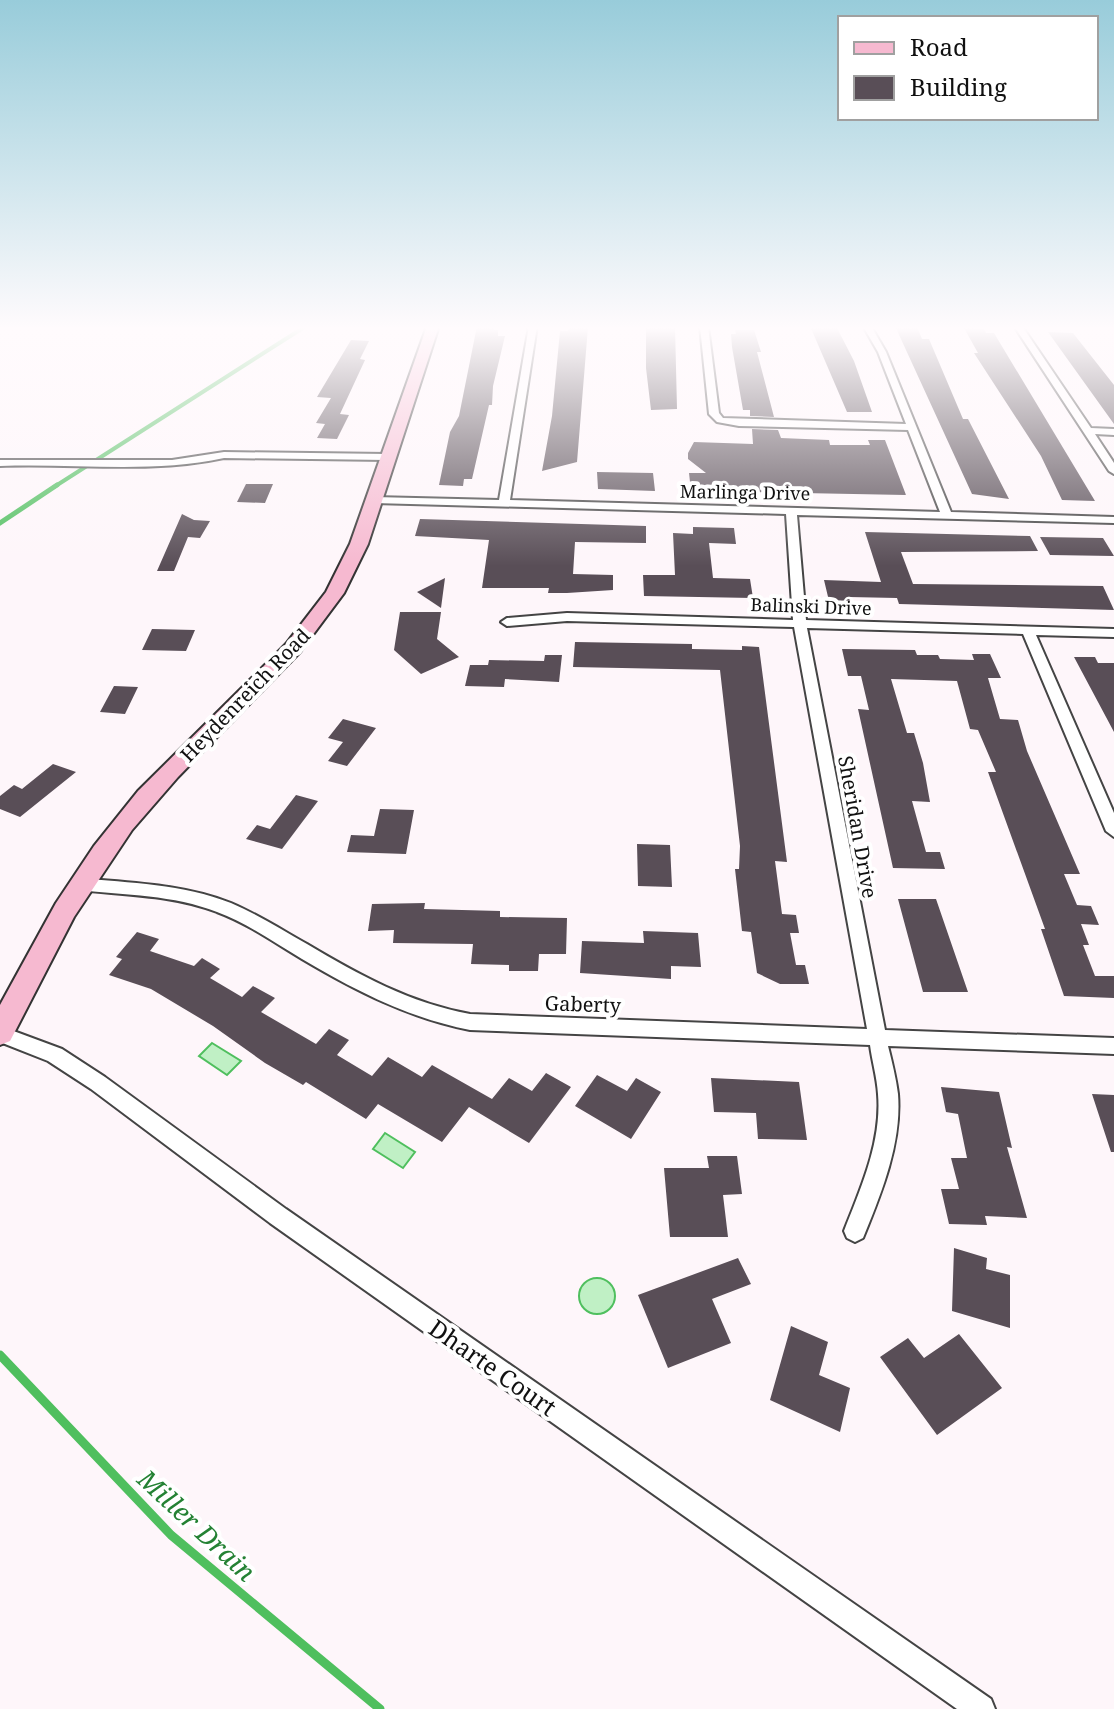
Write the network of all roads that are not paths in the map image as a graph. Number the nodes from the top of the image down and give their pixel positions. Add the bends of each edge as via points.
1 (405, 406) edge
2 (520, 406) edge
3 (713, 406) edge
4 (903, 406) edge
5 (1072, 406) edge
6 (912, 427) junction
7 (1089, 431) junction
8 (1114, 432) edge
9 (386, 462) junction
10 (0, 463) edge
11 (1114, 471) edge
12 (374, 500) junction
13 (504, 504) junction
14 (791, 511) junction
15 (947, 515) junction
16 (1114, 520) edge
17 (507, 622) dead end
18 (800, 624) junction
19 (1028, 631) junction
20 (1114, 633) edge
21 (1114, 831) edge
22 (79, 884) junction
23 (0, 1034) edge
24 (878, 1037) junction
25 (1114, 1046) edge
26 (855, 1231) dead end
27 (981, 1709) edge

1 - 9 street, Heydenreich Road
2 - 13 street
3 - 6 street via 714,414 725,422
4 - 6 street
5 - 7 street
6 - 15 street
7 - 8 street
7 - 11 street
9 - 10 street
9 - 12 street, Heydenreich Road
12 - 13 street, Marlinga Drive
12 - 22 street, Heydenreich Road via 355,556 302,639 146,798
13 - 14 street, Marlinga Drive
14 - 15 street, Marlinga Drive
14 - 18 street, Sheridan Drive
15 - 16 street, Marlinga Drive
17 - 18 street, Balinski Drive via 567,617
18 - 19 street, Balinski Drive
18 - 24 street, Sheridan Drive
19 - 20 street, Balinski Drive
19 - 21 street
22 - 23 street, Heydenreich Road
22 - 24 street, Gaberty via 161,892 218,905 378,994 438,1018
23 - 27 street, Dharte Court via 55,1055 98,1083 278,1216
24 - 25 street, Gaberty
24 - 26 street, Sheridan Drive via 889,1126

